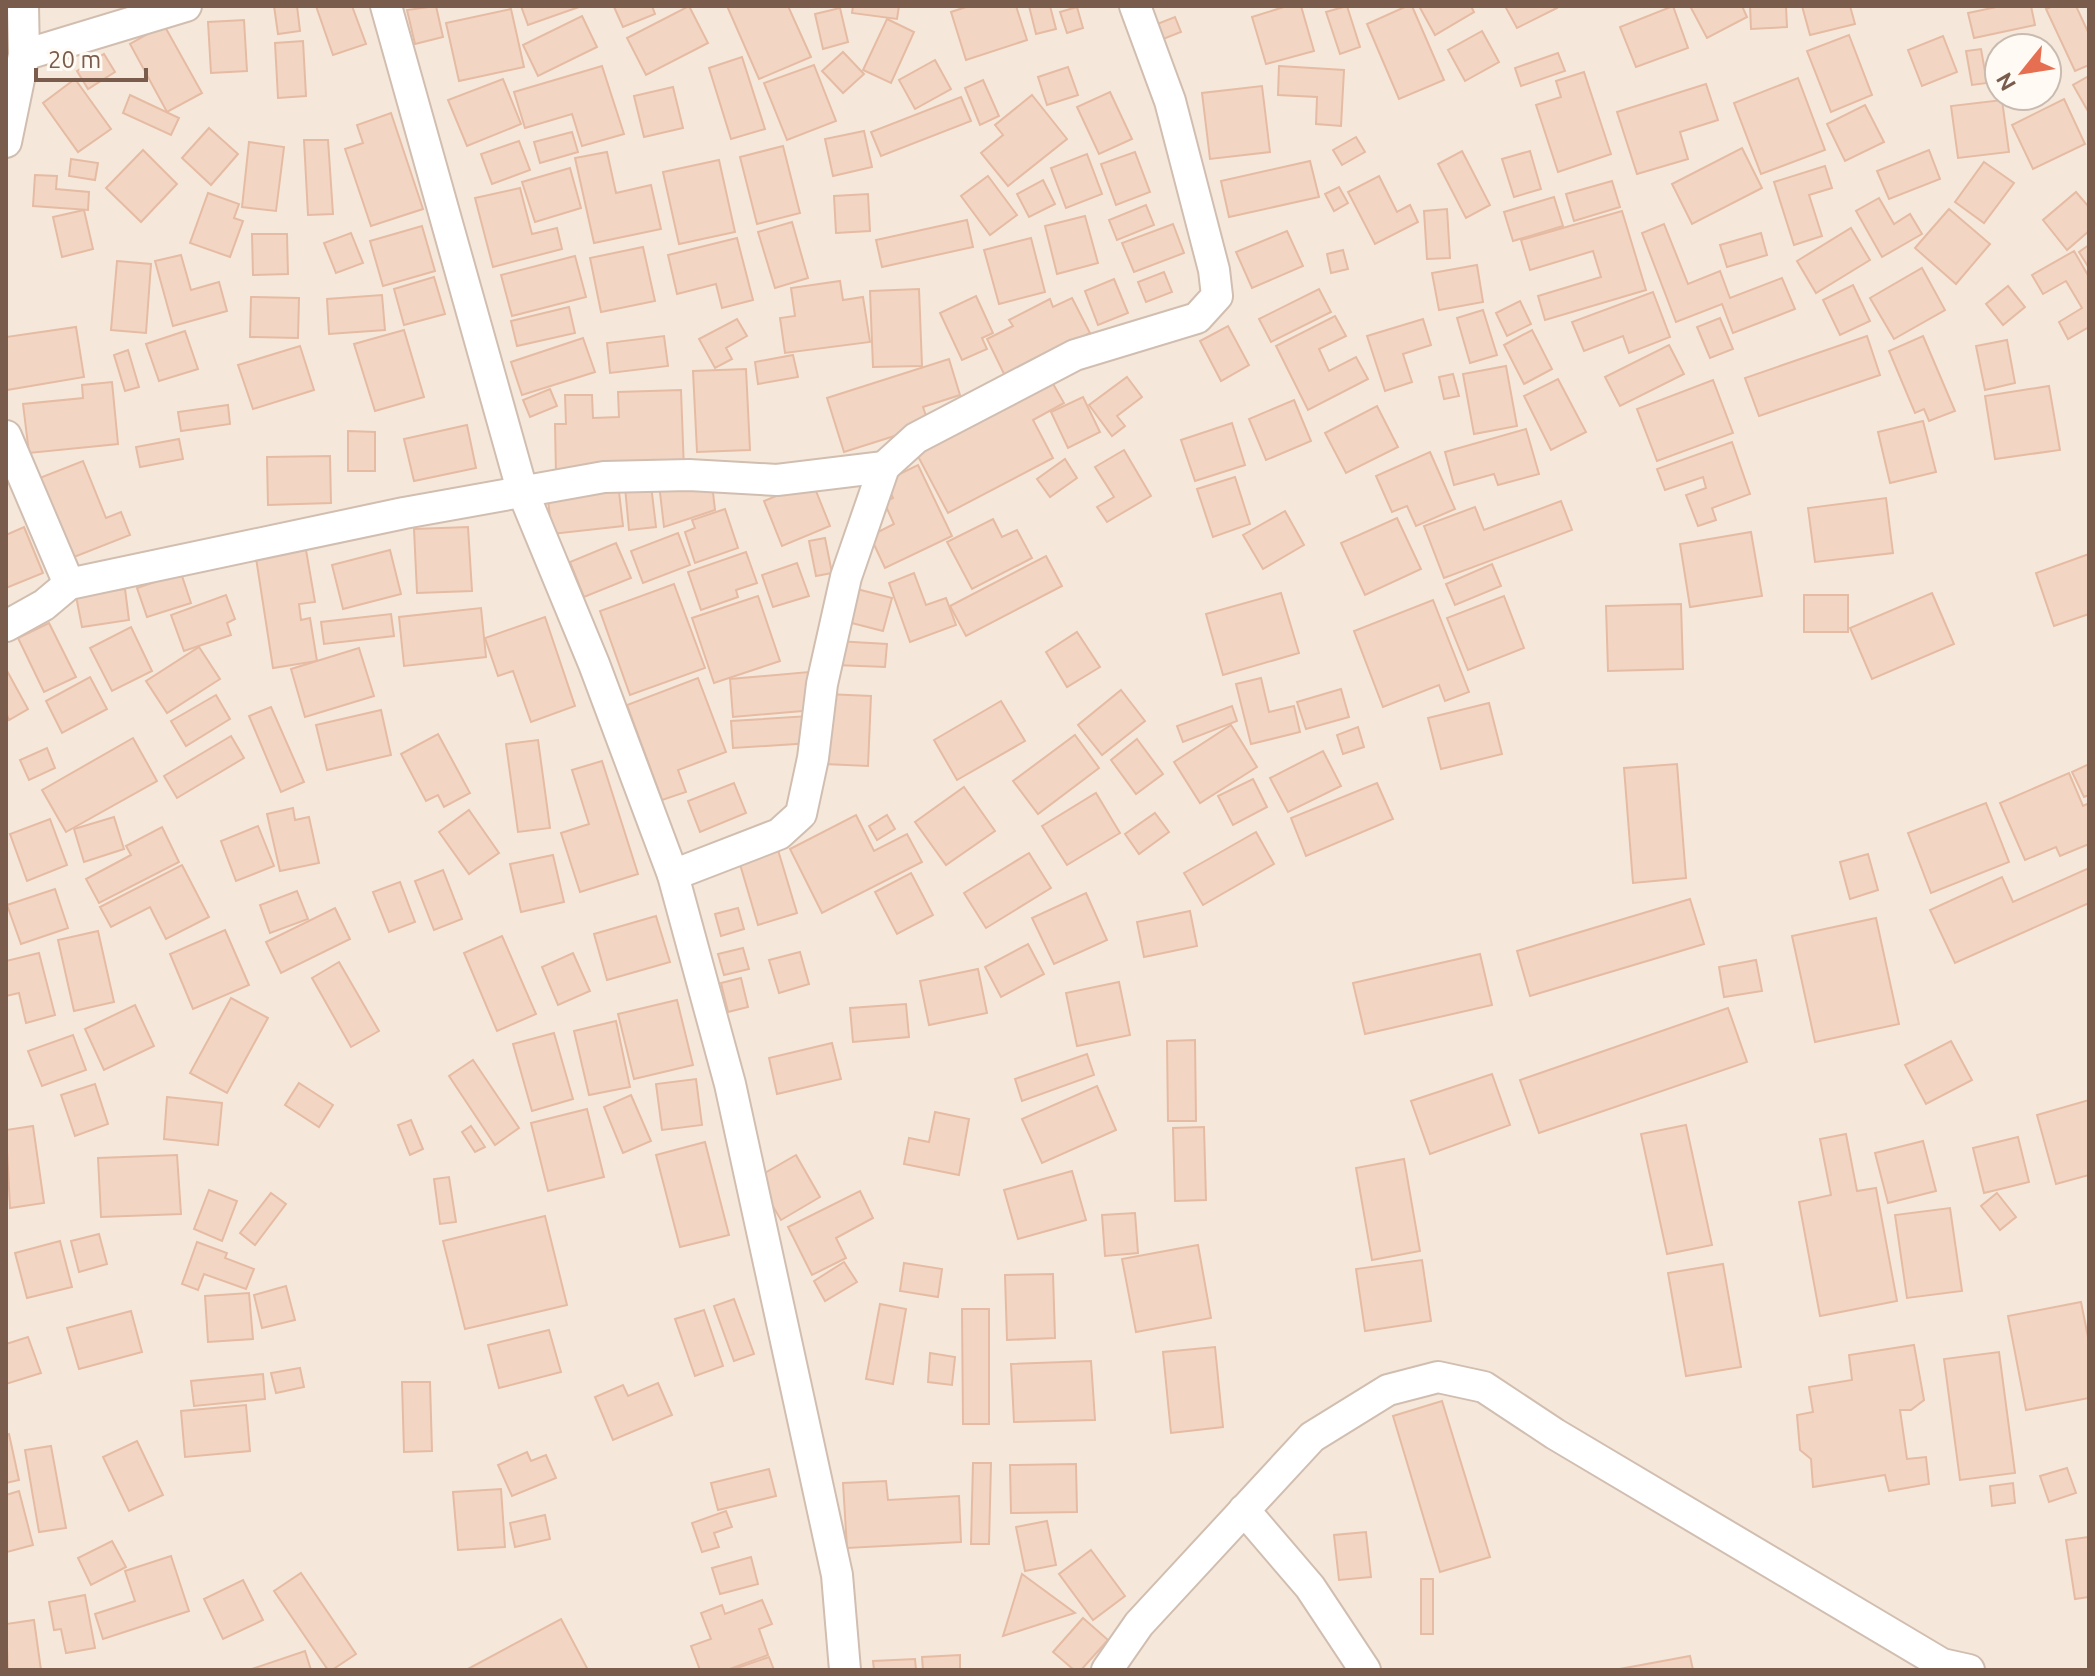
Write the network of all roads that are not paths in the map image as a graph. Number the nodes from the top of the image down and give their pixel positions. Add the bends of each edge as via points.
1 (23, 6) edge
2 (186, 6) edge
3 (386, 6) edge
4 (1135, 6) edge
5 (24, 55) junction
6 (6, 142) edge
7 (6, 436) edge
8 (884, 467) junction
9 (522, 490) junction
10 (69, 584) junction
11 (6, 626) edge
12 (673, 875) junction
13 (1244, 1510) junction
14 (845, 1670) edge
15 (1107, 1670) edge
16 (1365, 1670) edge
17 (1969, 1670) edge

1 - 5 street
2 - 5 street
3 - 9 street
4 - 8 street via 1170,101 1217,296 1197,318 1075,355 916,438
5 - 6 street
7 - 10 street
8 - 9 street via 777,480 604,477
8 - 12 street via 846,577 801,814 779,834
9 - 10 street
9 - 12 street
10 - 11 street
12 - 14 street via 730,1084 837,1575
13 - 15 street via 1139,1624
13 - 16 street via 1310,1587
13 - 17 street via 1312,1437 1388,1390 1438,1377 1484,1387 1942,1664

